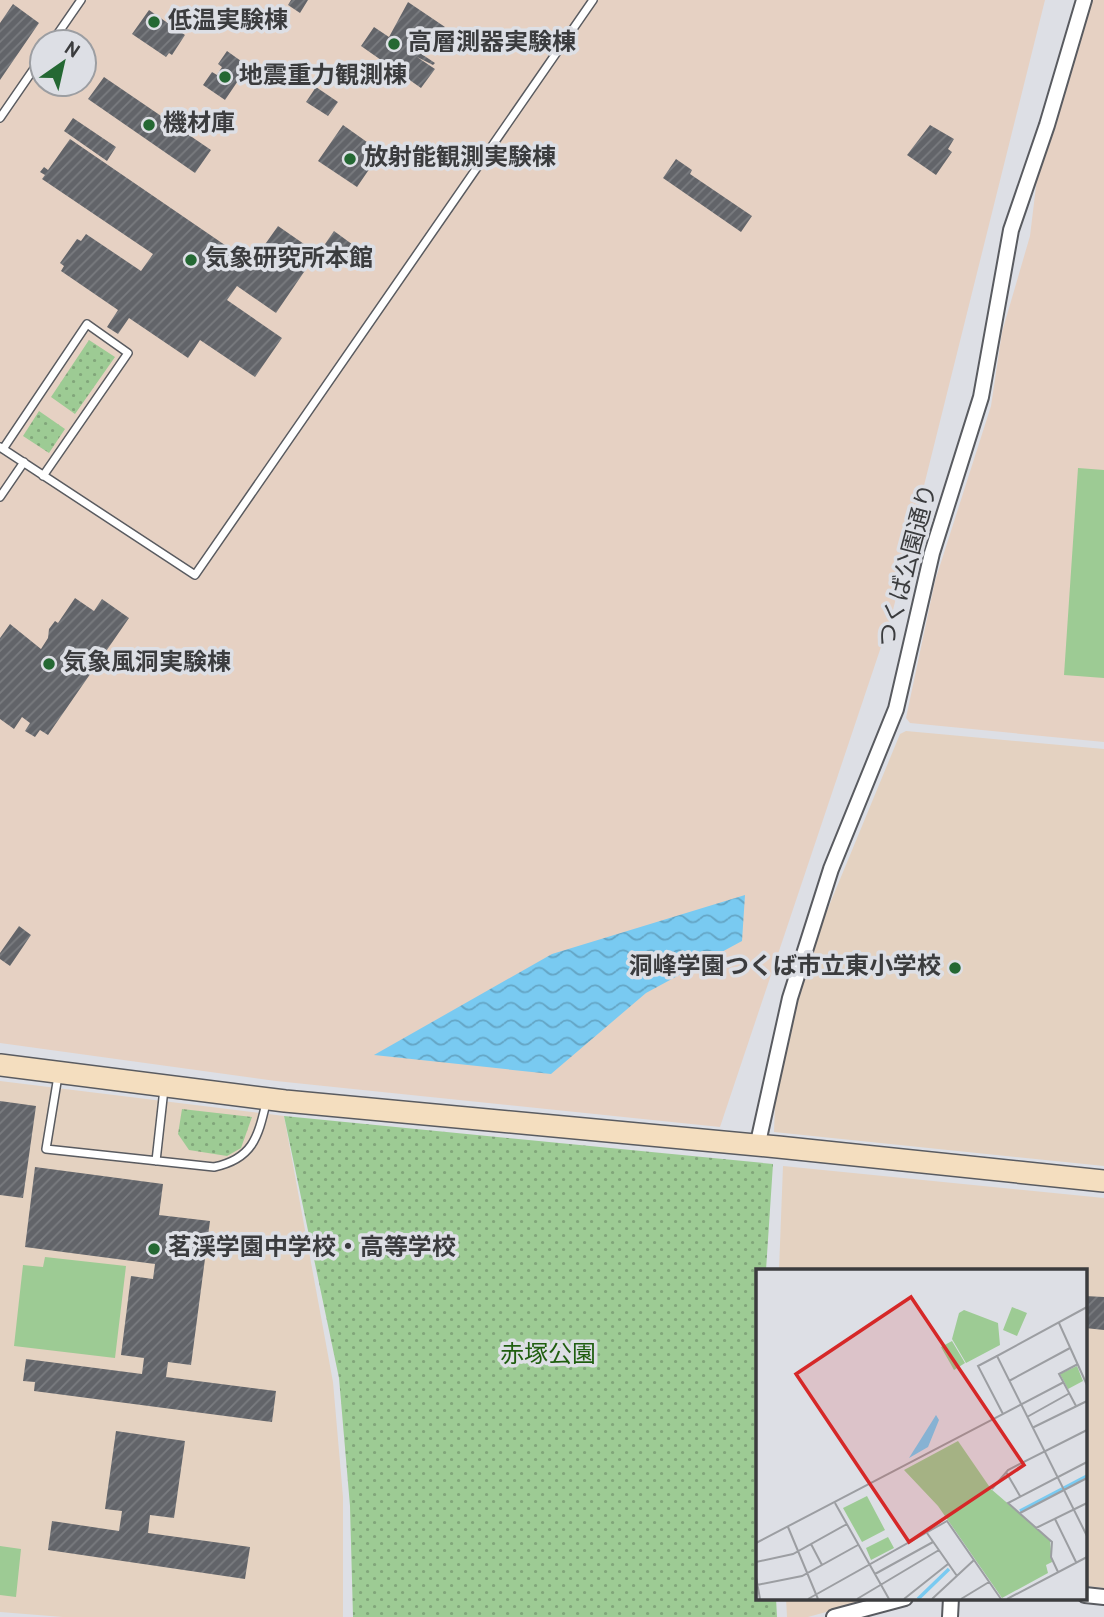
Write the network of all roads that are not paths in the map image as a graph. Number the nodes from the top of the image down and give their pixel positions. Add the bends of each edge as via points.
1 (81, 0) edge
2 (593, 0) edge
3 (1084, 0) edge
4 (62, 28) edge
5 (28, 77) edge
6 (0, 118) edge
7 (2, 448) edge
8 (24, 462) junction
9 (43, 476) junction
10 (0, 498) edge
11 (0, 1065) edge
12 (59, 1073) junction
13 (164, 1086) junction
14 (267, 1098) junction
15 (759, 1138) dead end
16 (156, 1161) junction
17 (1104, 1181) edge
18 (1086, 1595) edge
19 (1104, 1597) edge
20 (898, 1600) edge
21 (834, 1617) edge

1 - 4 lane
2 - 9 lane via 195,575
3 - 15 street, つくば公園通り via 1011,230 981,397 932,553 896,709 827,882 790,998
5 - 6 lane
7 - 8 lane
7 - 9 lane via 88,324 128,353
8 - 9 lane
8 - 10 lane
11 - 12 street
12 - 13 street
12 - 16 lane via 46,1149
13 - 14 street
13 - 16 lane
14 - 16 lane via 256,1138 248,1152 232,1163 214,1167
14 - 17 street
18 - 19 street
20 - 21 street

